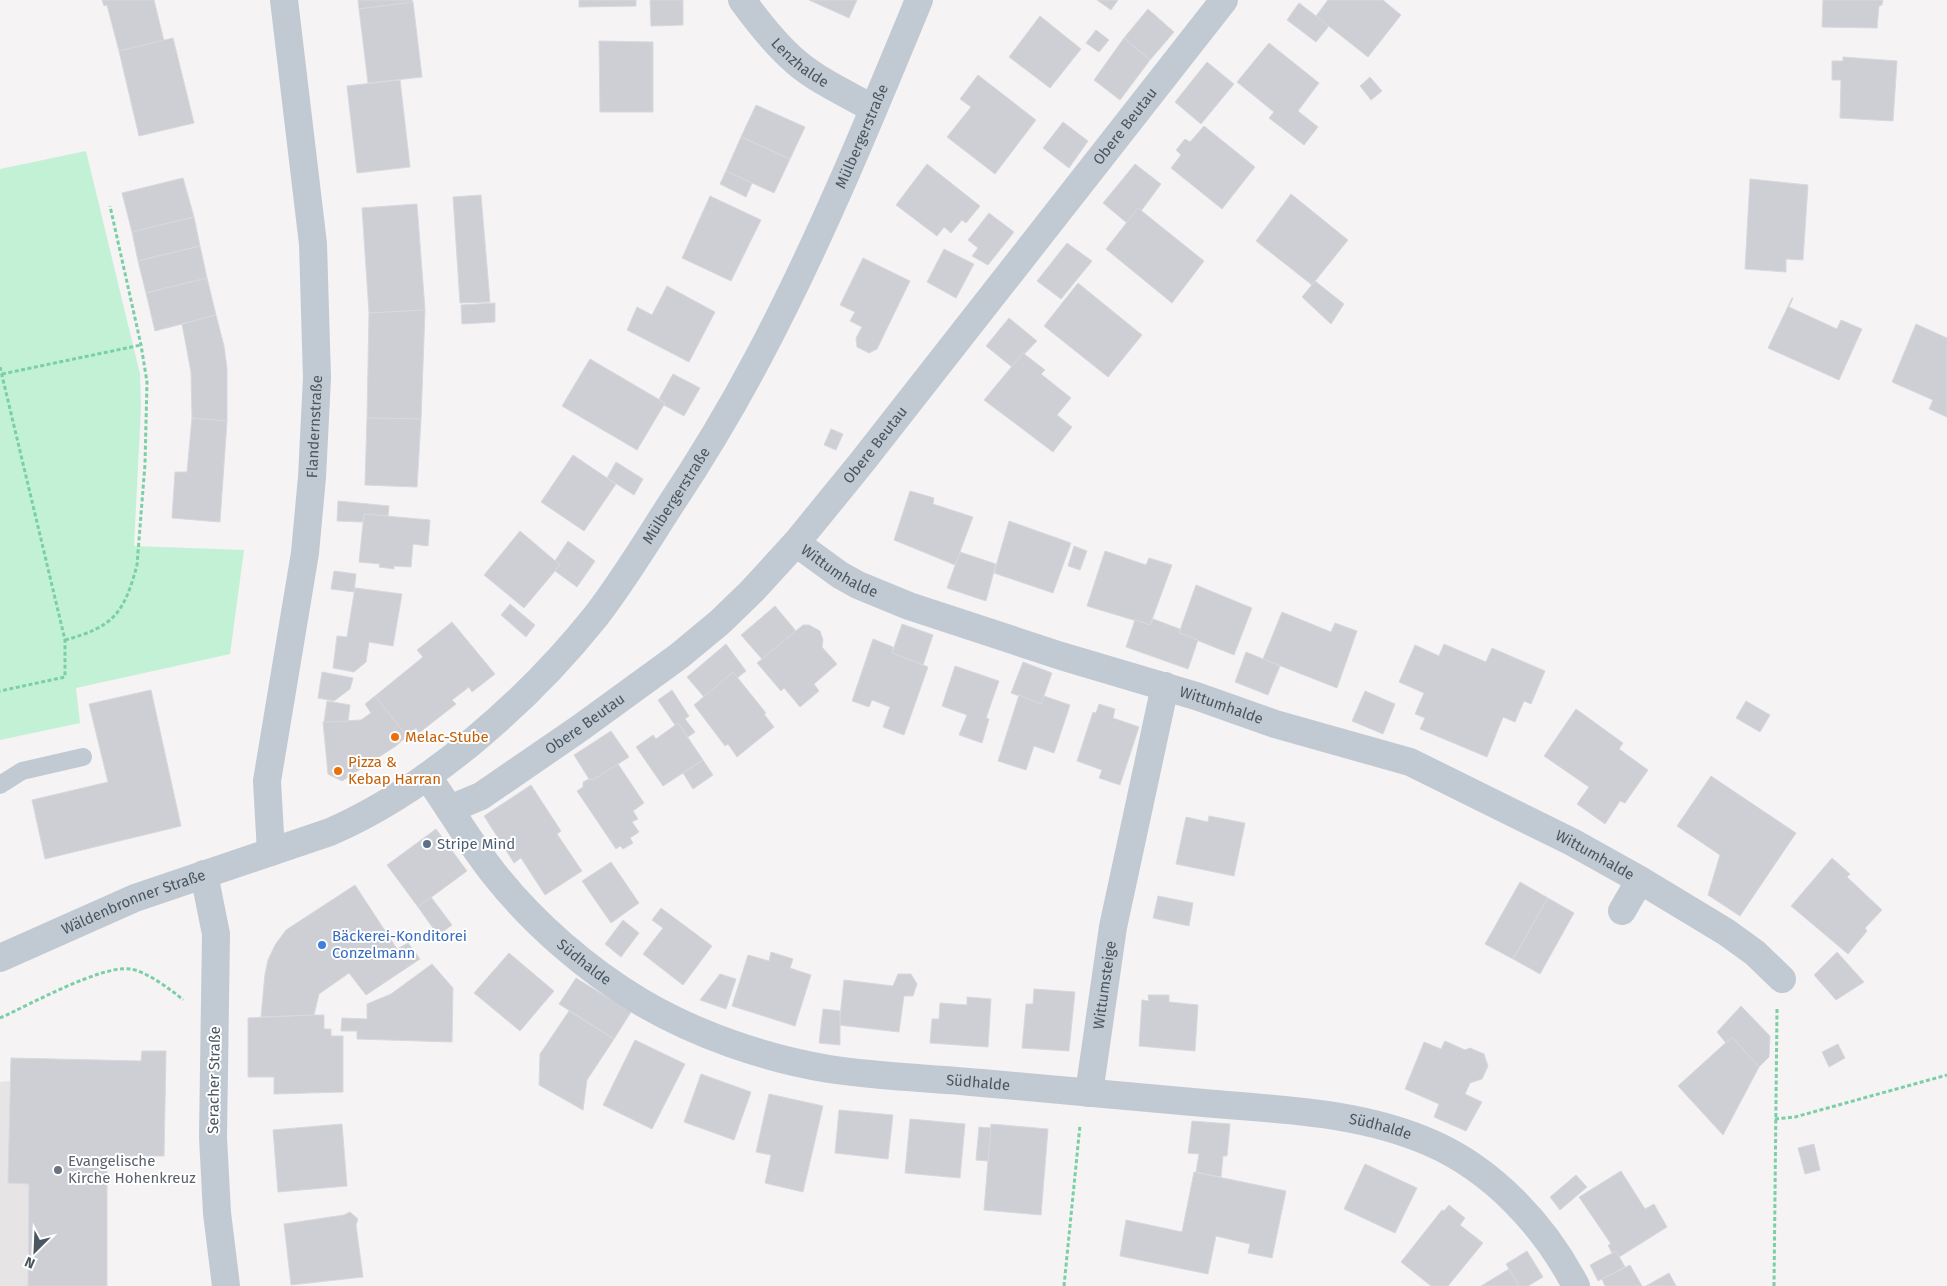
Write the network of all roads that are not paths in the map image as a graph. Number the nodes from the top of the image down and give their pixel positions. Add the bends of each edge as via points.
1 (284, 0) edge
2 (742, 0) edge
3 (919, 0) edge
4 (1224, 0) edge
5 (872, 108) junction
6 (796, 543) junction
7 (1165, 686) junction
8 (83, 757) dead end
9 (427, 776) junction
10 (0, 785) edge
11 (450, 808) junction
12 (271, 852) junction
13 (204, 874) junction
14 (1640, 880) junction
15 (1622, 911) dead end
16 (0, 958) edge
17 (1782, 979) road end
18 (1089, 1093) junction
19 (226, 1286) edge
20 (1576, 1286) edge

1 - 12 street, Flandernstraße via 313,244 317,378 305,553 267,781
2 - 5 street, Lenzhalde via 796,63
3 - 5 street, Mülbergerstraße
4 - 6 street, Obere Beutau
5 - 9 street, Mülbergerstraße via 812,248 758,359 625,576 548,672
6 - 7 street, Wittumhalde via 840,575 882,596 1061,656
6 - 11 street, Obere Beutau via 733,610 679,656 481,796
7 - 14 street, Wittumhalde via 1275,724 1410,762 1572,842
7 - 18 street, Wittumsteige via 1113,927
8 - 10 lane via 22,771
9 - 11 street, Südhalde
9 - 12 street, Mülbergerstraße via 350,823
11 - 18 street, Südhalde via 495,875 553,935 616,986 673,1018 757,1051 821,1067 898,1077
12 - 13 street, Wäldenbronner Straße
13 - 16 street, Wäldenbronner Straße via 103,911
13 - 19 street, Seracher Straße via 216,934 213,1137 217,1214
14 - 15 street, Wittumhalde
14 - 17 street, Wittumhalde via 1726,932 1755,953
18 - 20 street, Südhalde via 1325,1115 1374,1123 1421,1138 1473,1167 1501,1189 1548,1240

